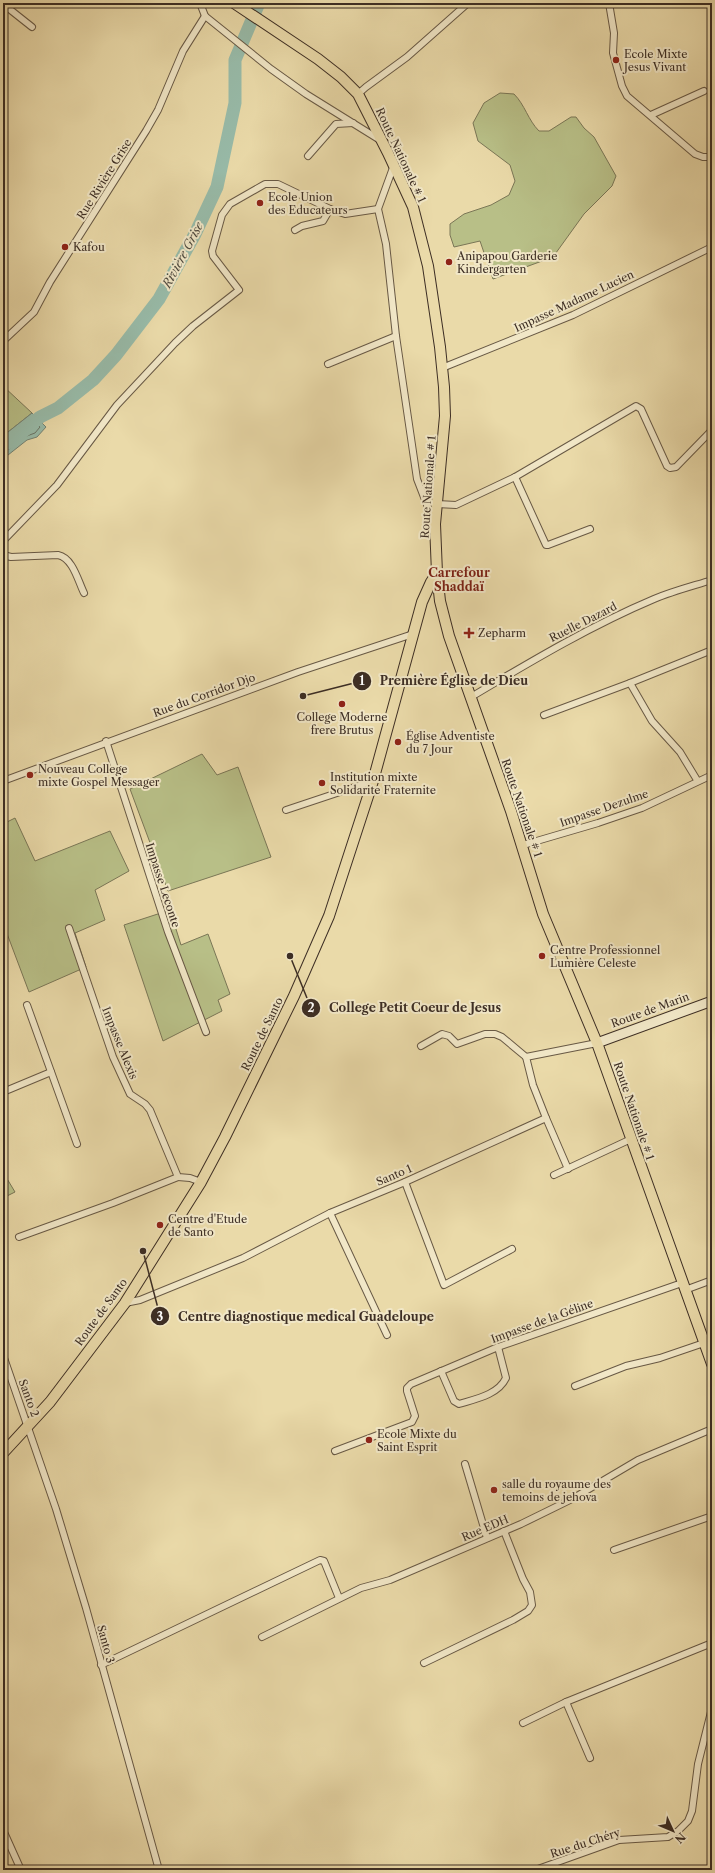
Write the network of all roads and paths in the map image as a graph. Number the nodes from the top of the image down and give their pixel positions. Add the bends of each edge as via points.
1 (200, 3) edge
2 (234, 3) edge
3 (468, 3) edge
4 (609, 3) edge
5 (3, 4) edge
6 (207, 17) junction
7 (32, 27) dead end
8 (704, 91) dead end
9 (358, 94) junction
10 (651, 116) junction
11 (354, 123) junction
12 (383, 142) junction
13 (308, 156) dead end
14 (712, 157) edge
15 (394, 165) junction
16 (330, 209) junction
17 (378, 209) junction
18 (295, 230) dead end
19 (712, 247) edge
20 (396, 336) junction
21 (3, 341) edge
22 (328, 364) dead end
23 (442, 368) junction
24 (712, 430) edge
25 (515, 477) junction
26 (437, 504) junction
27 (435, 524) junction
28 (590, 529) dead end
29 (3, 541) edge
30 (3, 555) edge
31 (437, 573) junction
32 (712, 580) edge
33 (84, 594) dead end
34 (413, 634) junction
35 (712, 650) edge
36 (630, 683) junction
37 (470, 697) junction
38 (544, 715) dead end
39 (106, 741) junction
40 (712, 775) edge
41 (698, 780) junction
42 (3, 781) edge
43 (373, 781) junction
44 (286, 810) dead end
45 (523, 845) junction
46 (69, 928) dead end
47 (712, 1001) edge
48 (27, 1005) dead end
49 (206, 1032) dead end
50 (597, 1043) junction
51 (421, 1046) dead end
52 (526, 1057) junction
53 (51, 1072) junction
54 (3, 1092) edge
55 (546, 1118) junction
56 (631, 1140) junction
57 (78, 1144) dead end
58 (568, 1169) junction
59 (554, 1175) dead end
60 (178, 1177) junction
61 (202, 1182) junction
62 (405, 1182) junction
63 (330, 1213) junction
64 (20, 1237) dead end
65 (512, 1250) dead end
66 (712, 1280) edge
67 (684, 1286) junction
68 (125, 1303) junction
69 (387, 1335) dead end
70 (704, 1343) junction
71 (498, 1347) junction
72 (3, 1354) edge
73 (712, 1364) edge
74 (441, 1371) junction
75 (574, 1386) dead end
76 (28, 1425) junction
77 (712, 1429) edge
78 (334, 1451) dead end
79 (3, 1453) edge
80 (465, 1464) dead end
81 (712, 1516) edge
82 (504, 1531) junction
83 (487, 1538) junction
84 (614, 1550) dead end
85 (339, 1598) junction
86 (262, 1637) dead end
87 (712, 1643) edge
88 (424, 1663) dead end
89 (101, 1664) junction
90 (566, 1702) junction
91 (712, 1708) edge
92 (522, 1723) dead end
93 (590, 1758) dead end
94 (3, 1830) edge
95 (21, 1870) edge
96 (159, 1870) edge
97 (535, 1870) edge

1 - 6 street
2 - 9 main road, Route Nationale # 1 via 318,59
3 - 9 street via 407,57
4 - 10 street via 614,33 613,53 622,86 628,96
5 - 7 street
6 - 11 street via 271,69
6 - 21 street, Rue Rivière Grise via 183,51 158,110 146,131 50,282 34,312
8 - 10 street
9 - 12 main road, Route Nationale # 1
10 - 14 street via 695,154
11 - 12 street
11 - 13 street via 336,124
12 - 15 main road, Route Nationale # 1
15 - 17 street
15 - 23 main road, Route Nationale # 1 via 413,207 428,266
16 - 17 street via 345,214
16 - 18 street via 323,220
16 - 29 street via 271,183 230,204 222,215 212,251 213,256 239,290 174,343 116,405 57,485
17 - 20 street via 386,244
19 - 23 street, Impasse Madame Lucien via 574,315
20 - 22 street
20 - 27 street via 416,479
23 - 26 main road, Route Nationale # 1 via 445,416
24 - 25 street via 676,467 670,468 641,409 636,406
25 - 26 street via 456,505
25 - 28 street via 546,545
26 - 27 main road, Route Nationale # 1
27 - 31 main road, Route Nationale # 1
30 - 33 street via 65,556
31 - 34 main road, Route de Santo via 426,591
31 - 37 main road, Route Nationale # 1 via 440,601 449,636
32 - 37 street, Ruelle Dazard via 655,598 607,620
34 - 39 street, Rue du Corridor Djo
34 - 43 main road, Route de Santo
35 - 36 street
36 - 38 street
36 - 41 street via 652,721 680,752
37 - 45 main road, Route Nationale # 1
39 - 42 street, Rue du Corridor Djo
39 - 49 street, Impasse Leconte via 168,932
40 - 41 street, Impasse Dezulme
41 - 45 street, Impasse Dezulme via 642,808
43 - 44 street
43 - 61 main road, Route de Santo via 326,924 294,996
45 - 50 main road, Route Nationale # 1 via 543,914
46 - 60 street, Impasse Alexis via 112,1057 130,1094 150,1110
47 - 50 main road, Route de Marin
48 - 53 street
50 - 52 street
50 - 56 main road, Route Nationale # 1
51 - 52 street via 442,1034 457,1044 489,1033 502,1037
52 - 55 street via 533,1085
53 - 54 street
53 - 57 street
55 - 58 street
55 - 62 street, Santo 1
56 - 58 street
56 - 67 main road, Route Nationale # 1
58 - 59 street
60 - 61 street
60 - 64 street
61 - 68 main road, Route de Santo
62 - 63 street, Santo 1
62 - 65 street via 444,1285
63 - 68 street, Santo 1 via 243,1258 140,1300
63 - 69 street
66 - 67 street, Impasse de la Géline
67 - 70 main road, Route Nationale # 1
67 - 71 street, Impasse de la Géline
68 - 76 main road, Route de Santo via 50,1402
70 - 73 main road, Route Nationale # 1
70 - 75 street via 626,1366
71 - 74 street, Impasse de la Géline
71 - 74 street via 506,1378 491,1393 456,1403
72 - 76 street, Santo 2
74 - 78 street, Impasse de la Géline via 407,1388 415,1416 414,1421
76 - 79 main road, Route de Santo
76 - 89 street, Santo 3 via 59,1517
77 - 82 street, Rue EDH via 638,1460 572,1499
80 - 83 street
81 - 84 street
82 - 83 street, Rue EDH
82 - 88 street via 530,1592 532,1605 528,1611 513,1620
83 - 85 street, Rue EDH via 390,1580 361,1588
85 - 86 street, Rue EDH
85 - 89 street via 324,1561 320,1560
87 - 90 street
89 - 96 street, Santo 3
90 - 92 street
90 - 93 street
91 - 97 street, Rue du Chéry via 698,1764 692,1812 688,1821 678,1831 668,1837 619,1840
94 - 95 street

